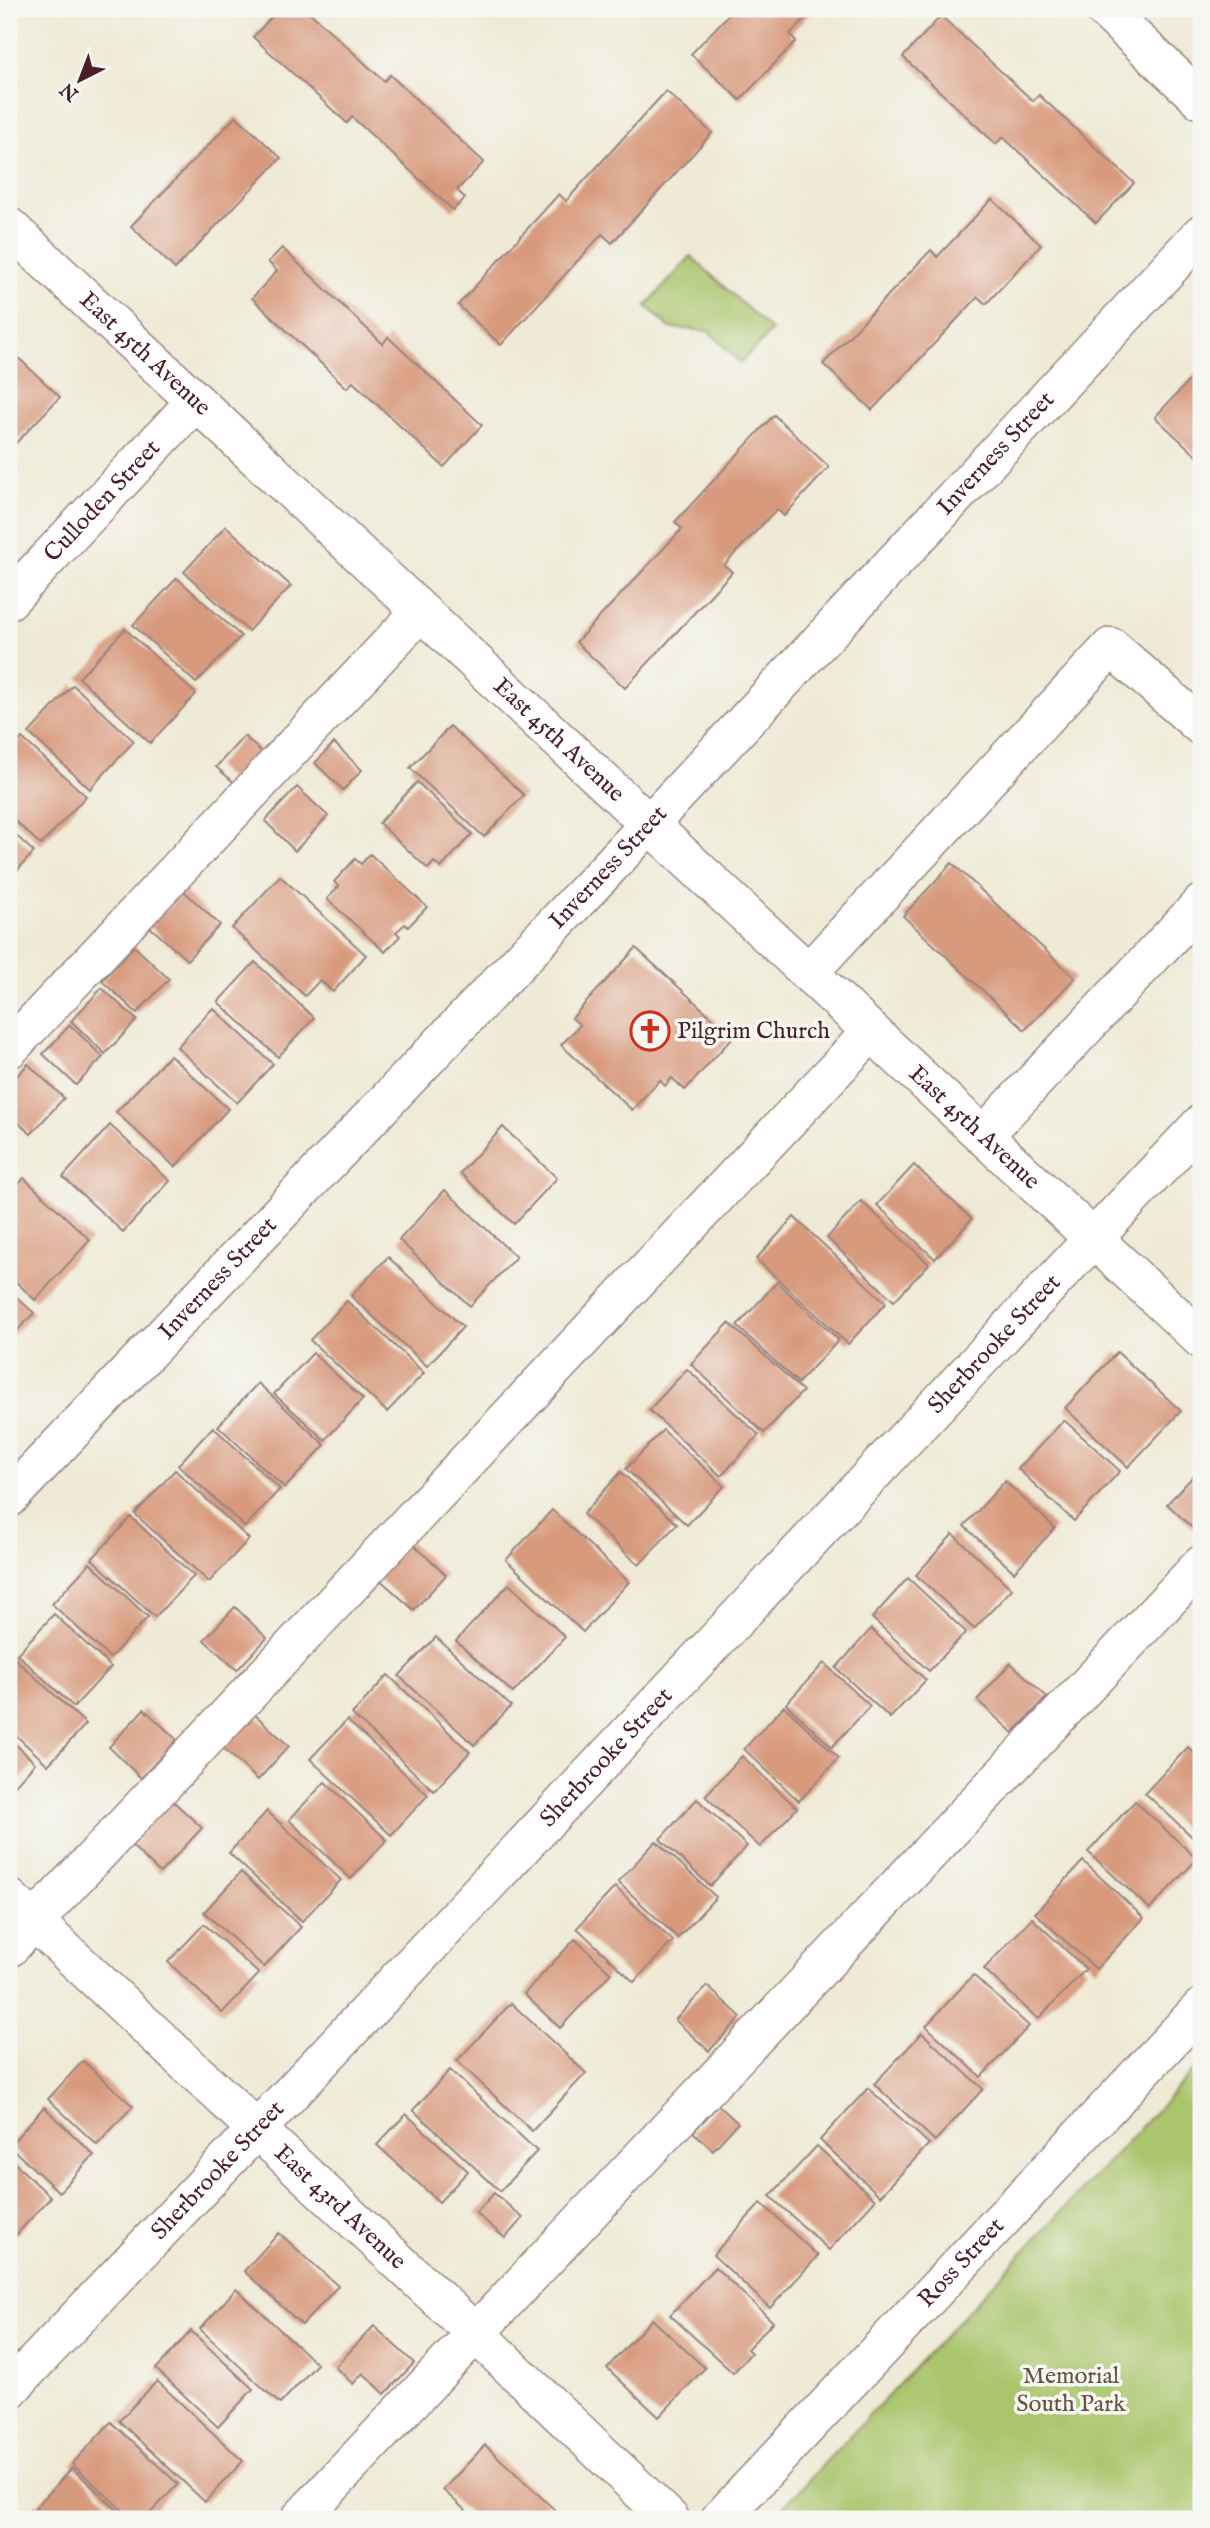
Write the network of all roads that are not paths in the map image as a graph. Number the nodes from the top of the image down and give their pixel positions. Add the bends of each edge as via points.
1 (1104, 9) edge
2 (1201, 100) edge
3 (9, 227) edge
4 (1201, 234) edge
5 (195, 402) junction
6 (9, 600) edge
7 (421, 612) junction
8 (1201, 726) edge
9 (648, 824) junction
10 (1201, 904) edge
11 (808, 973) junction
12 (871, 1032) junction
13 (9, 1049) edge
14 (1201, 1124) edge
15 (983, 1136) junction
16 (1094, 1239) junction
17 (1201, 1339) edge
18 (9, 1498) edge
19 (1201, 1565) edge
20 (17, 1923) edge
21 (1201, 2008) edge
22 (256, 2130) junction
23 (475, 2333) junction
24 (9, 2390) edge
25 (300, 2519) edge
26 (670, 2519) edge
27 (720, 2519) edge

1 - 2 street
3 - 5 street, East 45th Avenue
4 - 9 street, Inverness Street
5 - 6 street, Culloden Street
5 - 7 street, East 45th Avenue
7 - 9 street, East 45th Avenue
7 - 13 street
8 - 11 street via 1111,647
9 - 11 street, East 45th Avenue
9 - 18 street, Inverness Street
10 - 15 street
11 - 12 street, East 45th Avenue
12 - 15 street, East 45th Avenue
12 - 20 street
14 - 16 street, Sherbrooke Street
15 - 16 street, East 45th Avenue
16 - 17 street, East 45th Avenue
16 - 22 street, Sherbrooke Street
19 - 23 street
20 - 22 street, East 43rd Avenue
21 - 27 street, Ross Street
22 - 23 street, East 43rd Avenue
22 - 24 street, Sherbrooke Street
23 - 25 street
23 - 26 street, East 43rd Avenue

